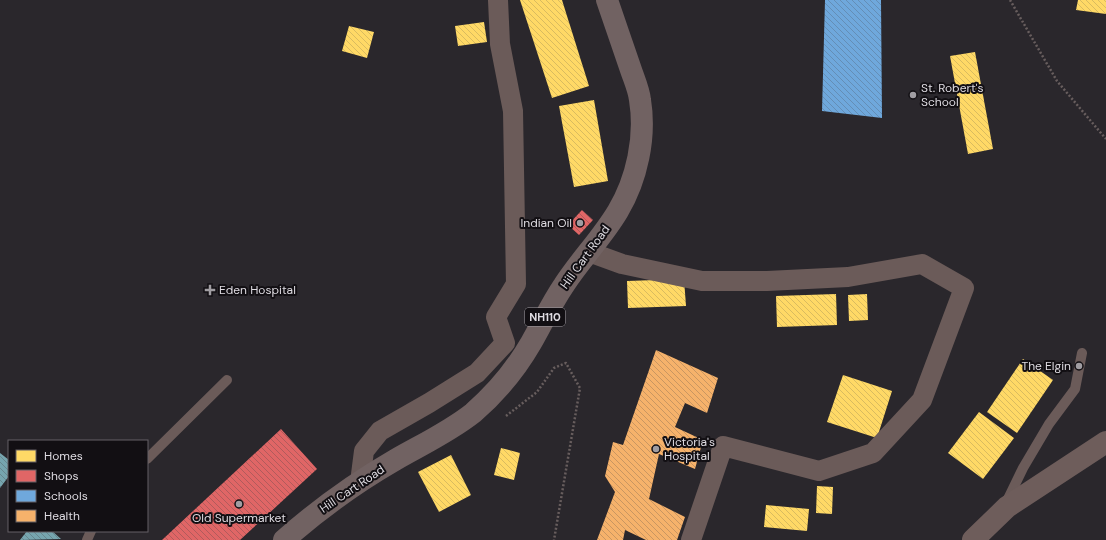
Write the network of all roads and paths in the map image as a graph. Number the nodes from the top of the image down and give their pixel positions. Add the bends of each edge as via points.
1 (498, 0) edge
2 (607, 0) edge
3 (1010, 0) edge
4 (1106, 139) edge
5 (589, 252) junction
6 (1082, 353) dead end
7 (227, 380) dead end
8 (502, 419) dead end
9 (1106, 442) edge
10 (148, 458) edge
11 (360, 482) junction
12 (1008, 507) junction
13 (284, 540) edge
14 (554, 540) edge
15 (691, 540) edge
16 (973, 540) edge

1 - 11 street via 500,44 513,111 516,284 496,316 506,343 477,373 380,431 364,451
2 - 5 highway, Hill Cart Road / NH110 via 640,99 642,124 640,149 627,193 618,211
3 - 4 path via 1057,81
5 - 11 highway, Hill Cart Road / NH110 via 564,284 520,360 491,396 452,428
5 - 15 street via 622,264 702,281 848,277 922,264 964,288 922,400 873,453 819,471 723,446
6 - 12 lane via 1075,389 1049,424 1023,468 1008,500
7 - 10 lane
8 - 14 path via 536,392 554,368 566,363 580,388
9 - 12 main road
11 - 13 highway, Hill Cart Road / NH110
12 - 16 main road

